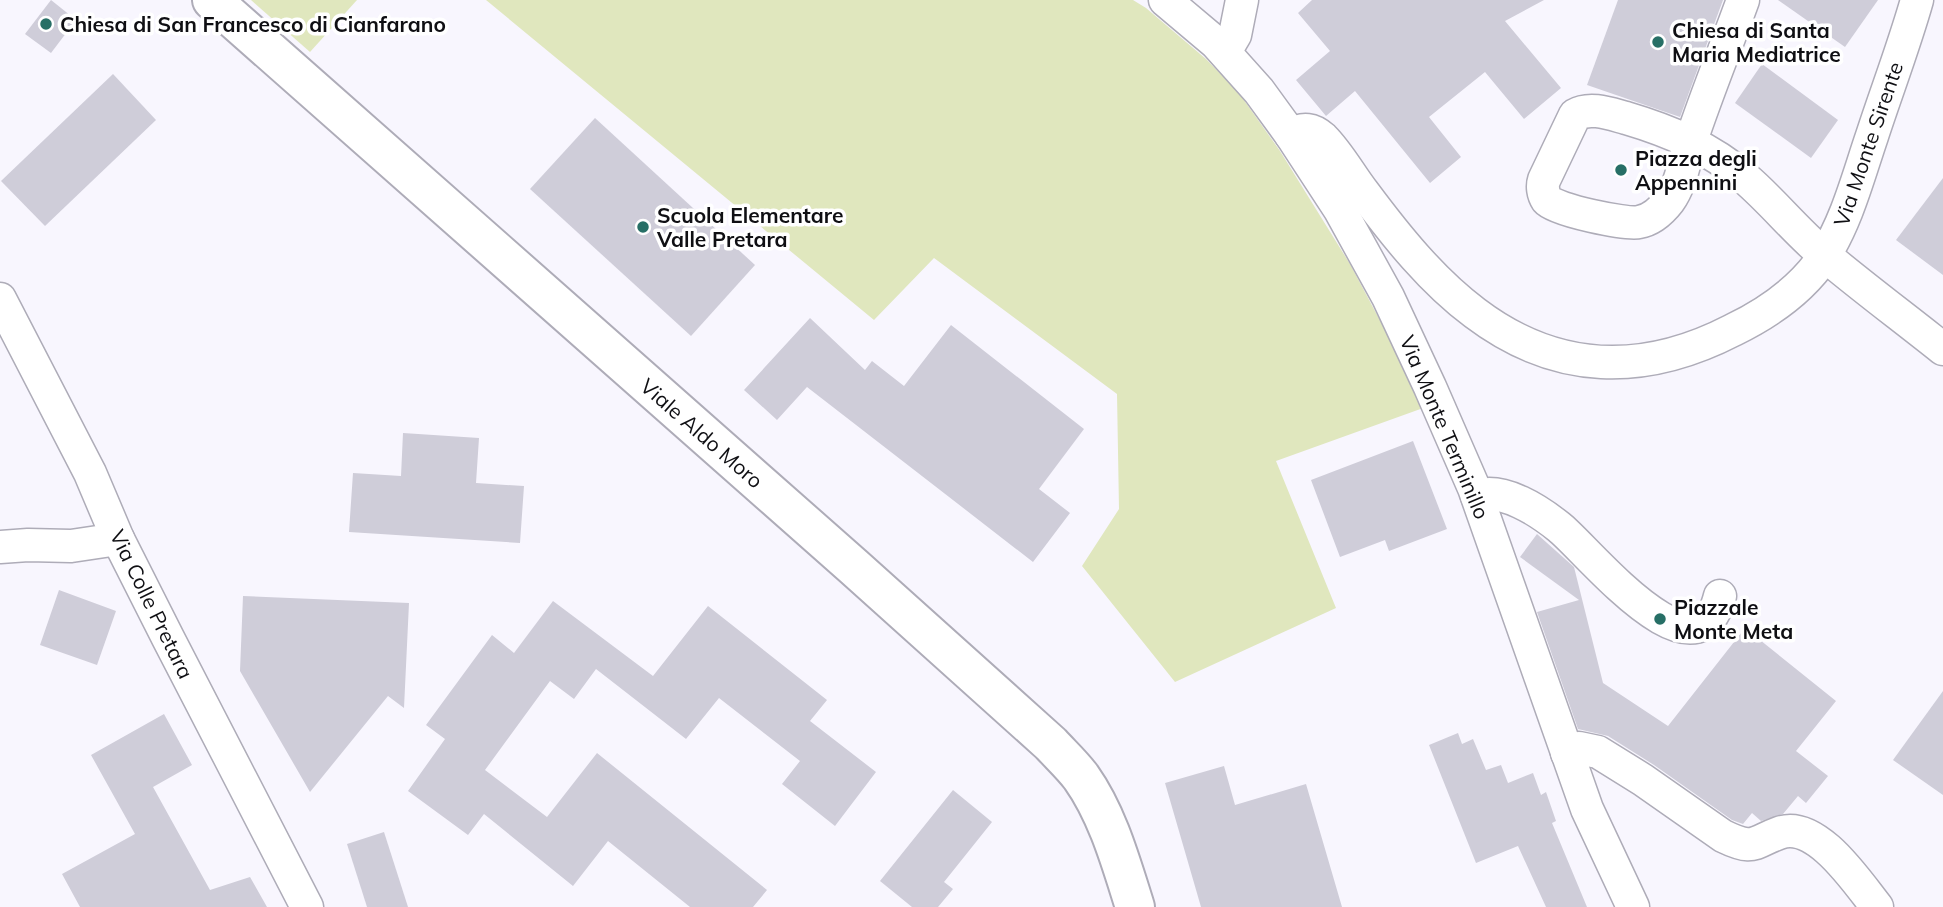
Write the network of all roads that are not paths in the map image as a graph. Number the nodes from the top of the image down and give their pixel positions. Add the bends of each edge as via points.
1 (212, 0) edge
2 (1165, 0) edge
3 (1242, 0) edge
4 (1743, 0) edge
5 (1917, 0) edge
6 (1225, 52) junction
7 (1291, 135) junction
8 (1691, 142) junction
9 (1824, 255) junction
10 (0, 299) edge
11 (1943, 349) edge
12 (1477, 496) junction
13 (118, 539) junction
14 (0, 547) edge
15 (1720, 596) dead end
16 (1567, 753) junction
17 (307, 907) edge
18 (1135, 907) edge
19 (1633, 907) edge
20 (1877, 907) edge

1 - 18 street, Viale Aldo Moro via 1059,752 1101,812
2 - 6 street, Via Monte Terminillo
3 - 6 street via 1235,35
4 - 8 street
5 - 9 street, Via Monte Sirente via 1849,206
6 - 7 street, Via Monte Terminillo
7 - 9 street, Via Monte Sirente via 1304,130 1323,138 1385,220 1474,313 1517,339 1579,360 1637,362 1706,342 1770,310
7 - 12 street, Via Monte Terminillo via 1340,210 1388,297
8 - 8 street via 1622,117 1579,112 1544,180 1545,195 1552,204 1569,211 1631,223 1647,220 1672,196
8 - 9 street via 1744,177
9 - 11 street
10 - 13 street, Via Colle Pretara via 90,473
12 - 15 street via 1502,495 1547,518 1625,593 1659,617 1685,626 1702,625 1712,617
12 - 16 street, Via Monte Terminillo
13 - 14 street via 71,546
13 - 17 street, Via Colle Pretara
16 - 19 street, Via Monte Terminillo via 1587,809
16 - 20 street via 1579,748 1598,752 1735,842 1755,844 1781,831 1806,834 1844,865

